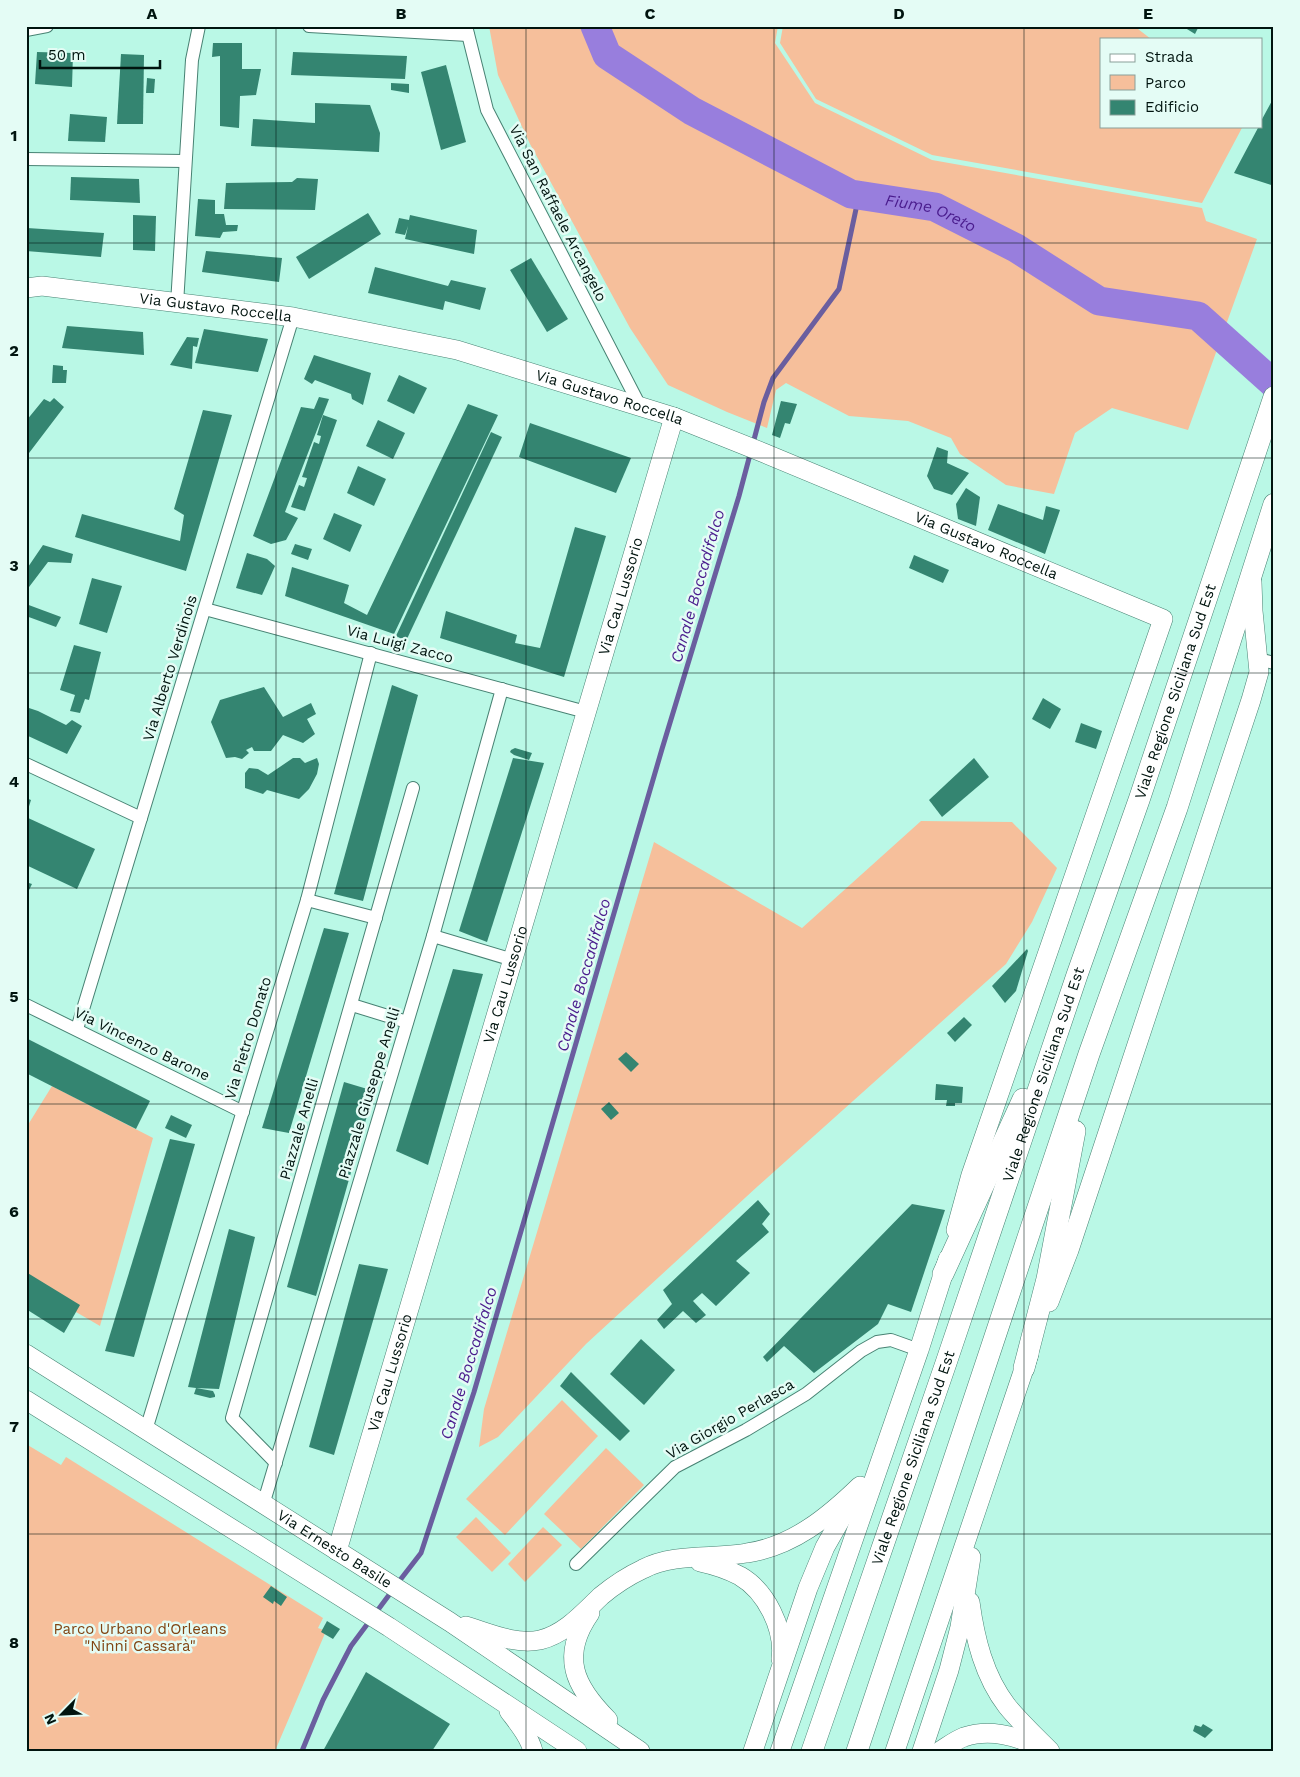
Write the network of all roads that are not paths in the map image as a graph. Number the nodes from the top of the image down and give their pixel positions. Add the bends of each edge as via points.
1 (47, 26) edge
2 (199, 26) edge
3 (309, 26) edge
4 (26, 30) edge
5 (467, 31) edge
6 (26, 159) edge
7 (185, 161) junction
8 (26, 288) edge
9 (177, 304) junction
10 (294, 317) junction
11 (1274, 397) edge
12 (641, 408) junction
13 (674, 417) junction
14 (1274, 504) edge
15 (1252, 568) junction
16 (205, 609) junction
17 (1164, 619) joint
18 (371, 653) junction
19 (1266, 661) edge
20 (502, 689) junction
21 (586, 712) junction
22 (26, 764) edge
23 (413, 788) dead end
24 (141, 818) junction
25 (307, 900) junction
26 (376, 918) junction
27 (433, 936) junction
28 (513, 960) junction
29 (1077, 975) junction
30 (26, 1004) edge
31 (352, 1005) junction
32 (407, 1022) junction
33 (77, 1030) junction
34 (1089, 1054) junction
35 (243, 1112) junction
36 (944, 1274) junction
37 (919, 1350) junction
38 (26, 1354) edge
39 (1024, 1368) junction
40 (26, 1400) edge
41 (146, 1430) junction
42 (889, 1435) junction
43 (276, 1463) junction
44 (860, 1486) junction
45 (981, 1501) junction
46 (263, 1505) junction
47 (337, 1551) junction
48 (681, 1560) junction
49 (576, 1564) dead end
50 (967, 1584) junction
51 (602, 1595) junction
52 (450, 1622) junction
53 (777, 1680) junction
54 (500, 1700) junction
55 (533, 1751) edge
56 (577, 1751) edge
57 (641, 1751) edge
58 (753, 1751) edge
59 (780, 1751) edge
60 (812, 1751) edge
61 (857, 1751) edge
62 (896, 1751) edge
63 (922, 1751) edge
64 (940, 1751) edge
65 (1048, 1751) edge

1 - 4 street
2 - 7 street via 192,60
3 - 5 street
5 - 12 street, Via San Raffaele Arcangelo via 487,110
6 - 7 street
7 - 9 street
8 - 9 street, Via Gustavo Roccella via 42,286
9 - 10 street, Via Gustavo Roccella
10 - 12 street, Via Gustavo Roccella via 457,350
10 - 16 street, Via Alberto Verdinois
11 - 29 main road, Viale Regione Siciliana Sud Est
12 - 13 street, Via Gustavo Roccella
13 - 17 street, Via Gustavo Roccella
13 - 21 street, Via Cau Lussorio
14 - 15 main road
15 - 19 street via 1253,611
15 - 34 main road via 1177,808
16 - 18 street, Via Luigi Zacco
16 - 24 street, Via Alberto Verdinois
17 - 36 street, Viale Regione Siciliana Sud Est via 971,1175
18 - 20 street, Via Luigi Zacco
18 - 25 street, Via Pietro Donato
19 - 39 street via 1259,672 1069,1250
20 - 21 street, Via Luigi Zacco
20 - 27 street, Piazzale Giuseppe Anelli
21 - 28 street, Via Cau Lussorio
22 - 24 street
23 - 26 street, Piazzale Anelli
24 - 33 street, Via Alberto Verdinois
25 - 26 street
25 - 35 street, Via Pietro Donato
26 - 31 street, Piazzale Anelli
27 - 28 street
27 - 32 street, Piazzale Giuseppe Anelli
28 - 47 street, Via Cau Lussorio
29 - 36 main road
29 - 60 main road, Viale Regione Siciliana Sud Est
30 - 33 street, Via Vincenzo Barone
31 - 32 street
31 - 43 street, Piazzale Anelli via 232,1418
32 - 43 street, Piazzale Giuseppe Anelli
33 - 35 street, Via Vincenzo Barone
34 - 39 main road via 1047,1279
34 - 61 main road
35 - 41 street, Via Pietro Donato
36 - 37 street, Viale Regione Siciliana Sud Est
37 - 42 street, Viale Regione Siciliana Sud Est
37 - 49 street, Via Giorgio Perlasca via 891,1340 877,1342 797,1399 675,1467
38 - 41 street, Via Ernesto Basile
39 - 45 street
40 - 54 street via 350,1602
41 - 46 street, Via Ernesto Basile
42 - 44 street
42 - 59 street, Viale Regione Siciliana Sud Est
43 - 46 street, Piazzale Giuseppe Anelli
44 - 48 street via 813,1527 772,1547
44 - 53 street via 825,1547
45 - 50 street
45 - 62 street
46 - 47 street, Via Ernesto Basile
47 - 52 street, Via Ernesto Basile
48 - 51 street via 644,1568
48 - 53 street via 722,1567 742,1577 758,1591 779,1630 782,1651
50 - 63 street via 949,1670
50 - 65 street via 978,1646 991,1680 1006,1705
51 - 52 street via 570,1624 540,1640 522,1641
51 - 57 street via 582,1624 574,1650 578,1683 589,1700
52 - 57 street, Via Ernesto Basile
53 - 58 street
54 - 55 street via 520,1726
54 - 56 street
64 - 65 street via 963,1738 983,1733 1023,1739

